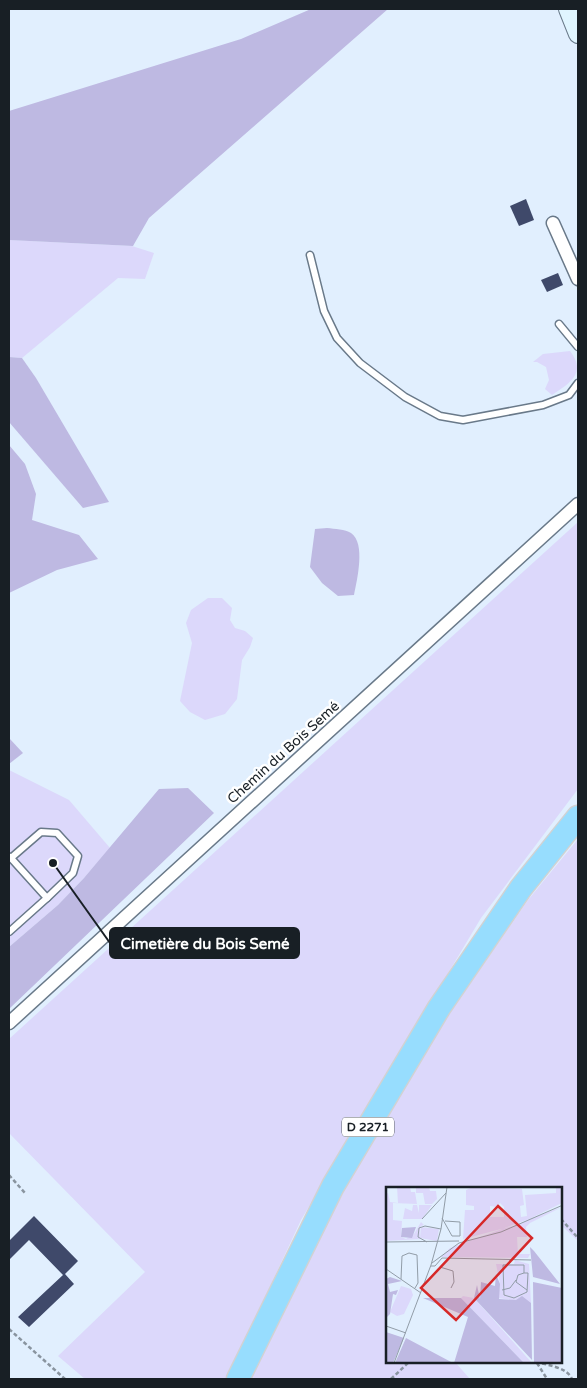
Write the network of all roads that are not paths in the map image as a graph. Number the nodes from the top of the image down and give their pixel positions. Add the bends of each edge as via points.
1 (568, 9) edge
2 (578, 34) edge
3 (553, 223) dead end
4 (310, 255) dead end
5 (578, 279) edge
6 (559, 324) dead end
7 (578, 347) edge
8 (578, 383) edge
9 (578, 504) edge
10 (578, 801) edge
11 (578, 817) edge
12 (10, 857) edge
13 (521, 888) junction
14 (46, 898) junction
15 (9, 932) edge
16 (9, 1022) edge
17 (238, 1379) edge

1 - 2 main road
3 - 5 street
4 - 8 lane via 324,311 337,338 360,363 405,397 440,416 463,420 543,405 570,395
6 - 7 lane
9 - 16 street, Chemin du Bois Semé
10 - 13 highway via 549,840
11 - 13 highway, D 2271
12 - 14 lane
12 - 14 lane via 41,832 57,833 78,856 73,873
13 - 17 highway, D 2271 via 439,1008 333,1186
14 - 15 lane

